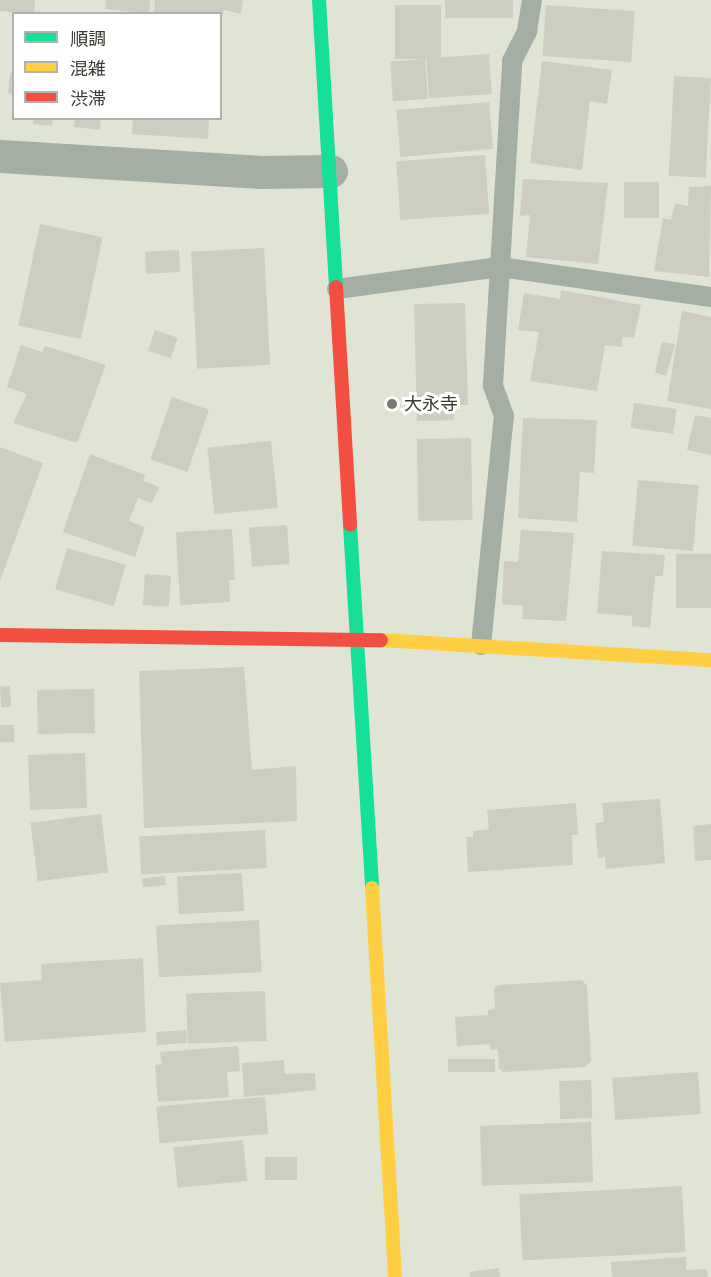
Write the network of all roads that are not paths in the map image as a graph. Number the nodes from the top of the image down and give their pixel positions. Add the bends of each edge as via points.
1 (319, 0) edge
2 (532, 0) edge
3 (0, 156) edge
4 (330, 171) junction
5 (500, 267) junction
6 (337, 290) junction
7 (711, 297) edge
8 (0, 635) edge
9 (356, 638) junction
10 (481, 645) junction
11 (711, 660) edge
12 (395, 1277) edge

1 - 4 street
2 - 5 lane via 527,31 512,61
3 - 4 street via 261,172
4 - 6 street
5 - 6 lane
5 - 7 lane
5 - 10 lane via 493,385 504,416
6 - 9 street
8 - 9 street
9 - 10 street
9 - 12 street
10 - 11 street

